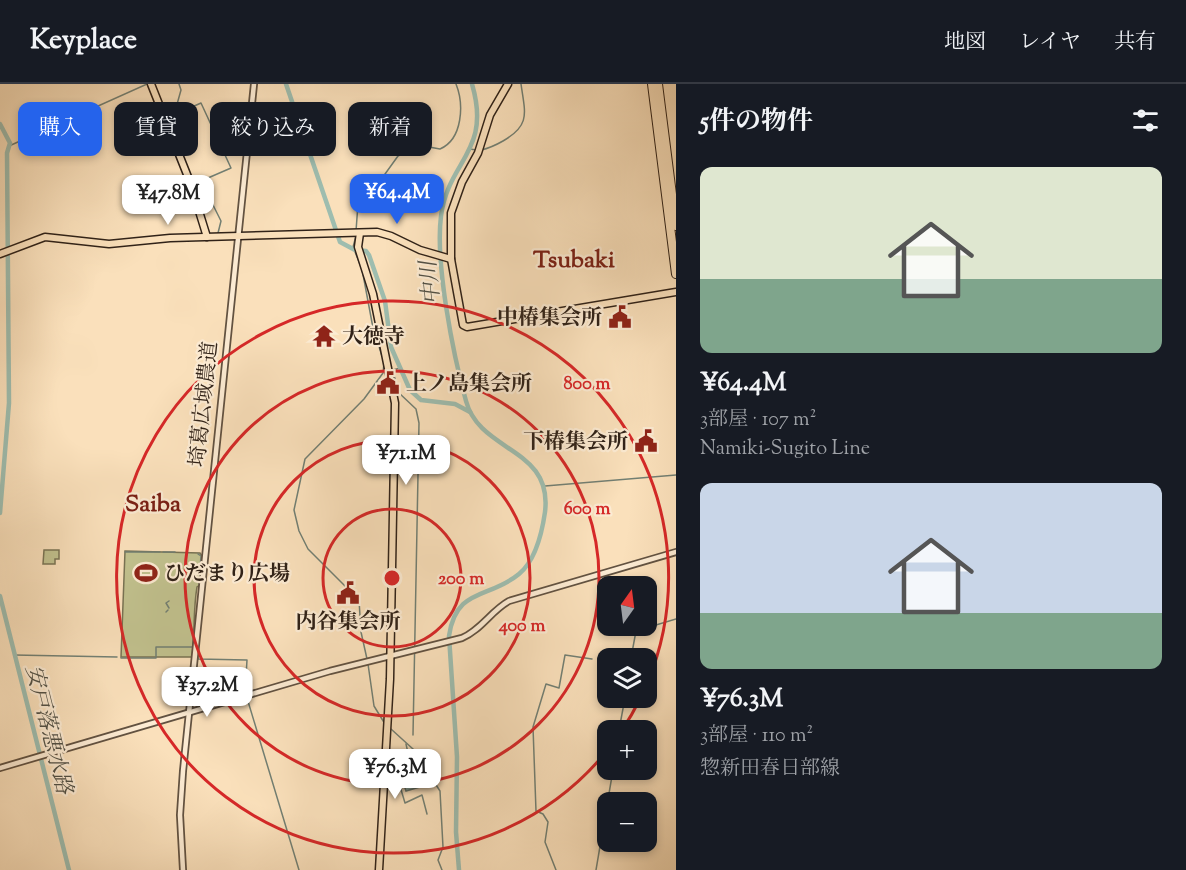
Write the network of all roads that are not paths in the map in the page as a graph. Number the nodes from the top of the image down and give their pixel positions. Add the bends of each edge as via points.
1 (151, 84) edge
2 (254, 84) edge
3 (508, 84) edge
4 (652, 84) edge
5 (658, 84) edge
6 (676, 226) edge
7 (360, 233) junction
8 (207, 237) junction
9 (237, 237) junction
10 (6, 252) edge
11 (449, 258) junction
12 (676, 274) edge
13 (676, 292) edge
14 (676, 552) edge
15 (390, 655) junction
16 (190, 712) junction
17 (0, 768) edge
18 (183, 870) edge
19 (379, 870) edge

1 - 8 main road
2 - 9 street, 埼葛広域農道
3 - 11 main road via 490,115 478,153 456,195
4 - 12 highway
5 - 6 highway
7 - 9 main road
7 - 11 main road via 389,235
7 - 15 main road via 359,251 377,313 395,403
8 - 9 main road
8 - 10 main road via 109,244 45,237
9 - 16 street, 埼葛広域農道
11 - 13 main road via 461,321 466,327
14 - 15 street via 509,601 470,634
15 - 16 street
15 - 19 main road
16 - 17 street
16 - 18 street, 埼葛広域農道 via 180,815

